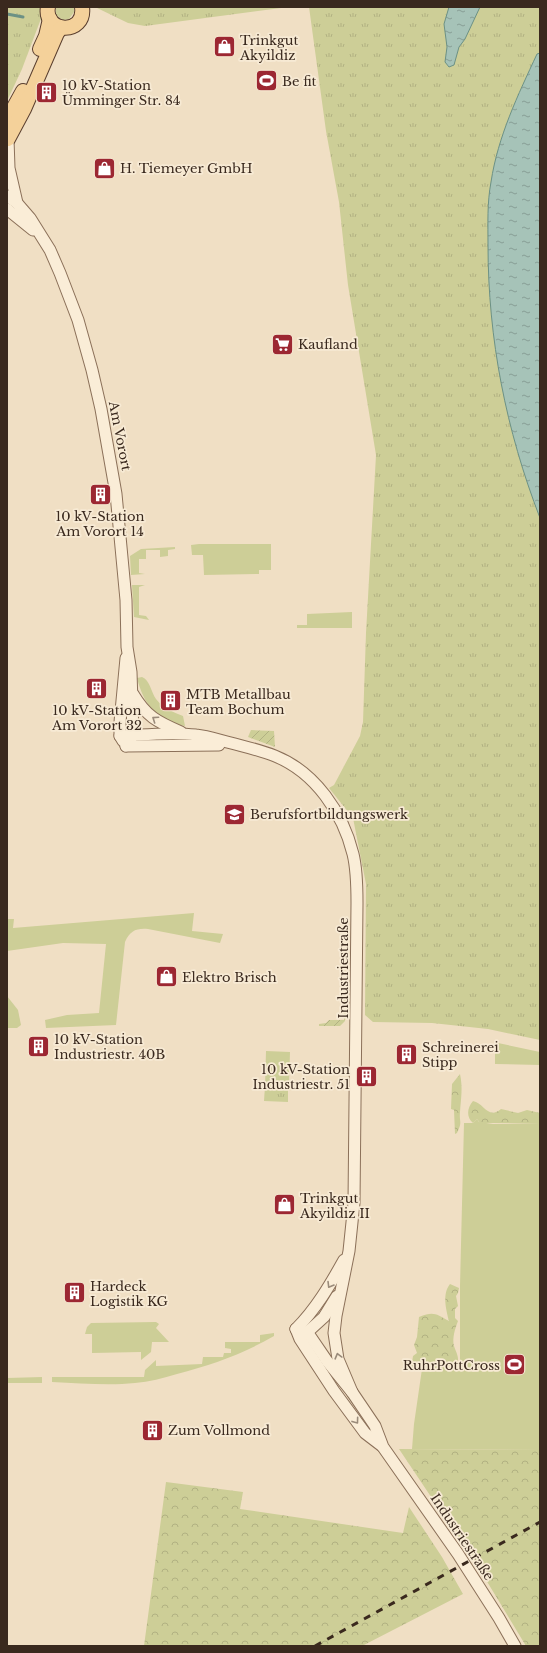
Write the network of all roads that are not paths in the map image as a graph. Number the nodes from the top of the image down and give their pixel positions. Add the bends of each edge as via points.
1 (82, 7) edge
2 (49, 13) edge
3 (61, 28) junction
4 (7, 120) edge
5 (8, 140) edge
6 (7, 196) edge
7 (17, 203) junction
8 (7, 209) edge
9 (44, 240) junction
10 (127, 647) junction
11 (132, 691) junction
12 (188, 734) junction
13 (133, 735) junction
14 (120, 736) junction
15 (237, 745) junction
16 (126, 746) junction
17 (349, 1251) junction
18 (342, 1287) junction
19 (301, 1333) junction
20 (352, 1392) junction
21 (383, 1447) junction
22 (514, 1646) edge

1 - 3 main road via 82,15 77,23 69,28
2 - 3 main road via 57,27
2 - 4 main road via 46,36 25,86
3 - 5 main road
5 - 7 street, Am Vorort via 9,168
6 - 7 street, Am Vorort
7 - 9 street, Am Vorort
8 - 9 street, Am Vorort
9 - 10 street, Am Vorort via 78,320 101,409 116,494 126,600
10 - 11 street, Am Vorort via 132,672
10 - 14 street, Am Vorort
12 -> 11 street via 159,723 149,716
11 - 13 street, Am Vorort
12 - 13 street, Industriestraße
12 - 15 street, Industriestraße
13 - 14 street, Industriestraße
13 - 16 street
14 - 16 street
15 - 16 street, Industriestraße
15 - 17 street, Industriestraße via 276,756 315,784 340,818 354,856 357,903 356,1121 354,1203
17 - 18 street, Industriestraße
17 -> 19 street, Industriestraße via 322,1298 304,1321
18 - 19 street, Industriestraße via 324,1317
20 -> 18 street, Industriestraße via 338,1359 334,1333
19 - 20 street, Industriestraße
19 -> 21 street, Industriestraße via 334,1391 365,1433
20 - 21 street, Industriestraße via 375,1426
21 - 22 street, Industriestraße via 458,1554

